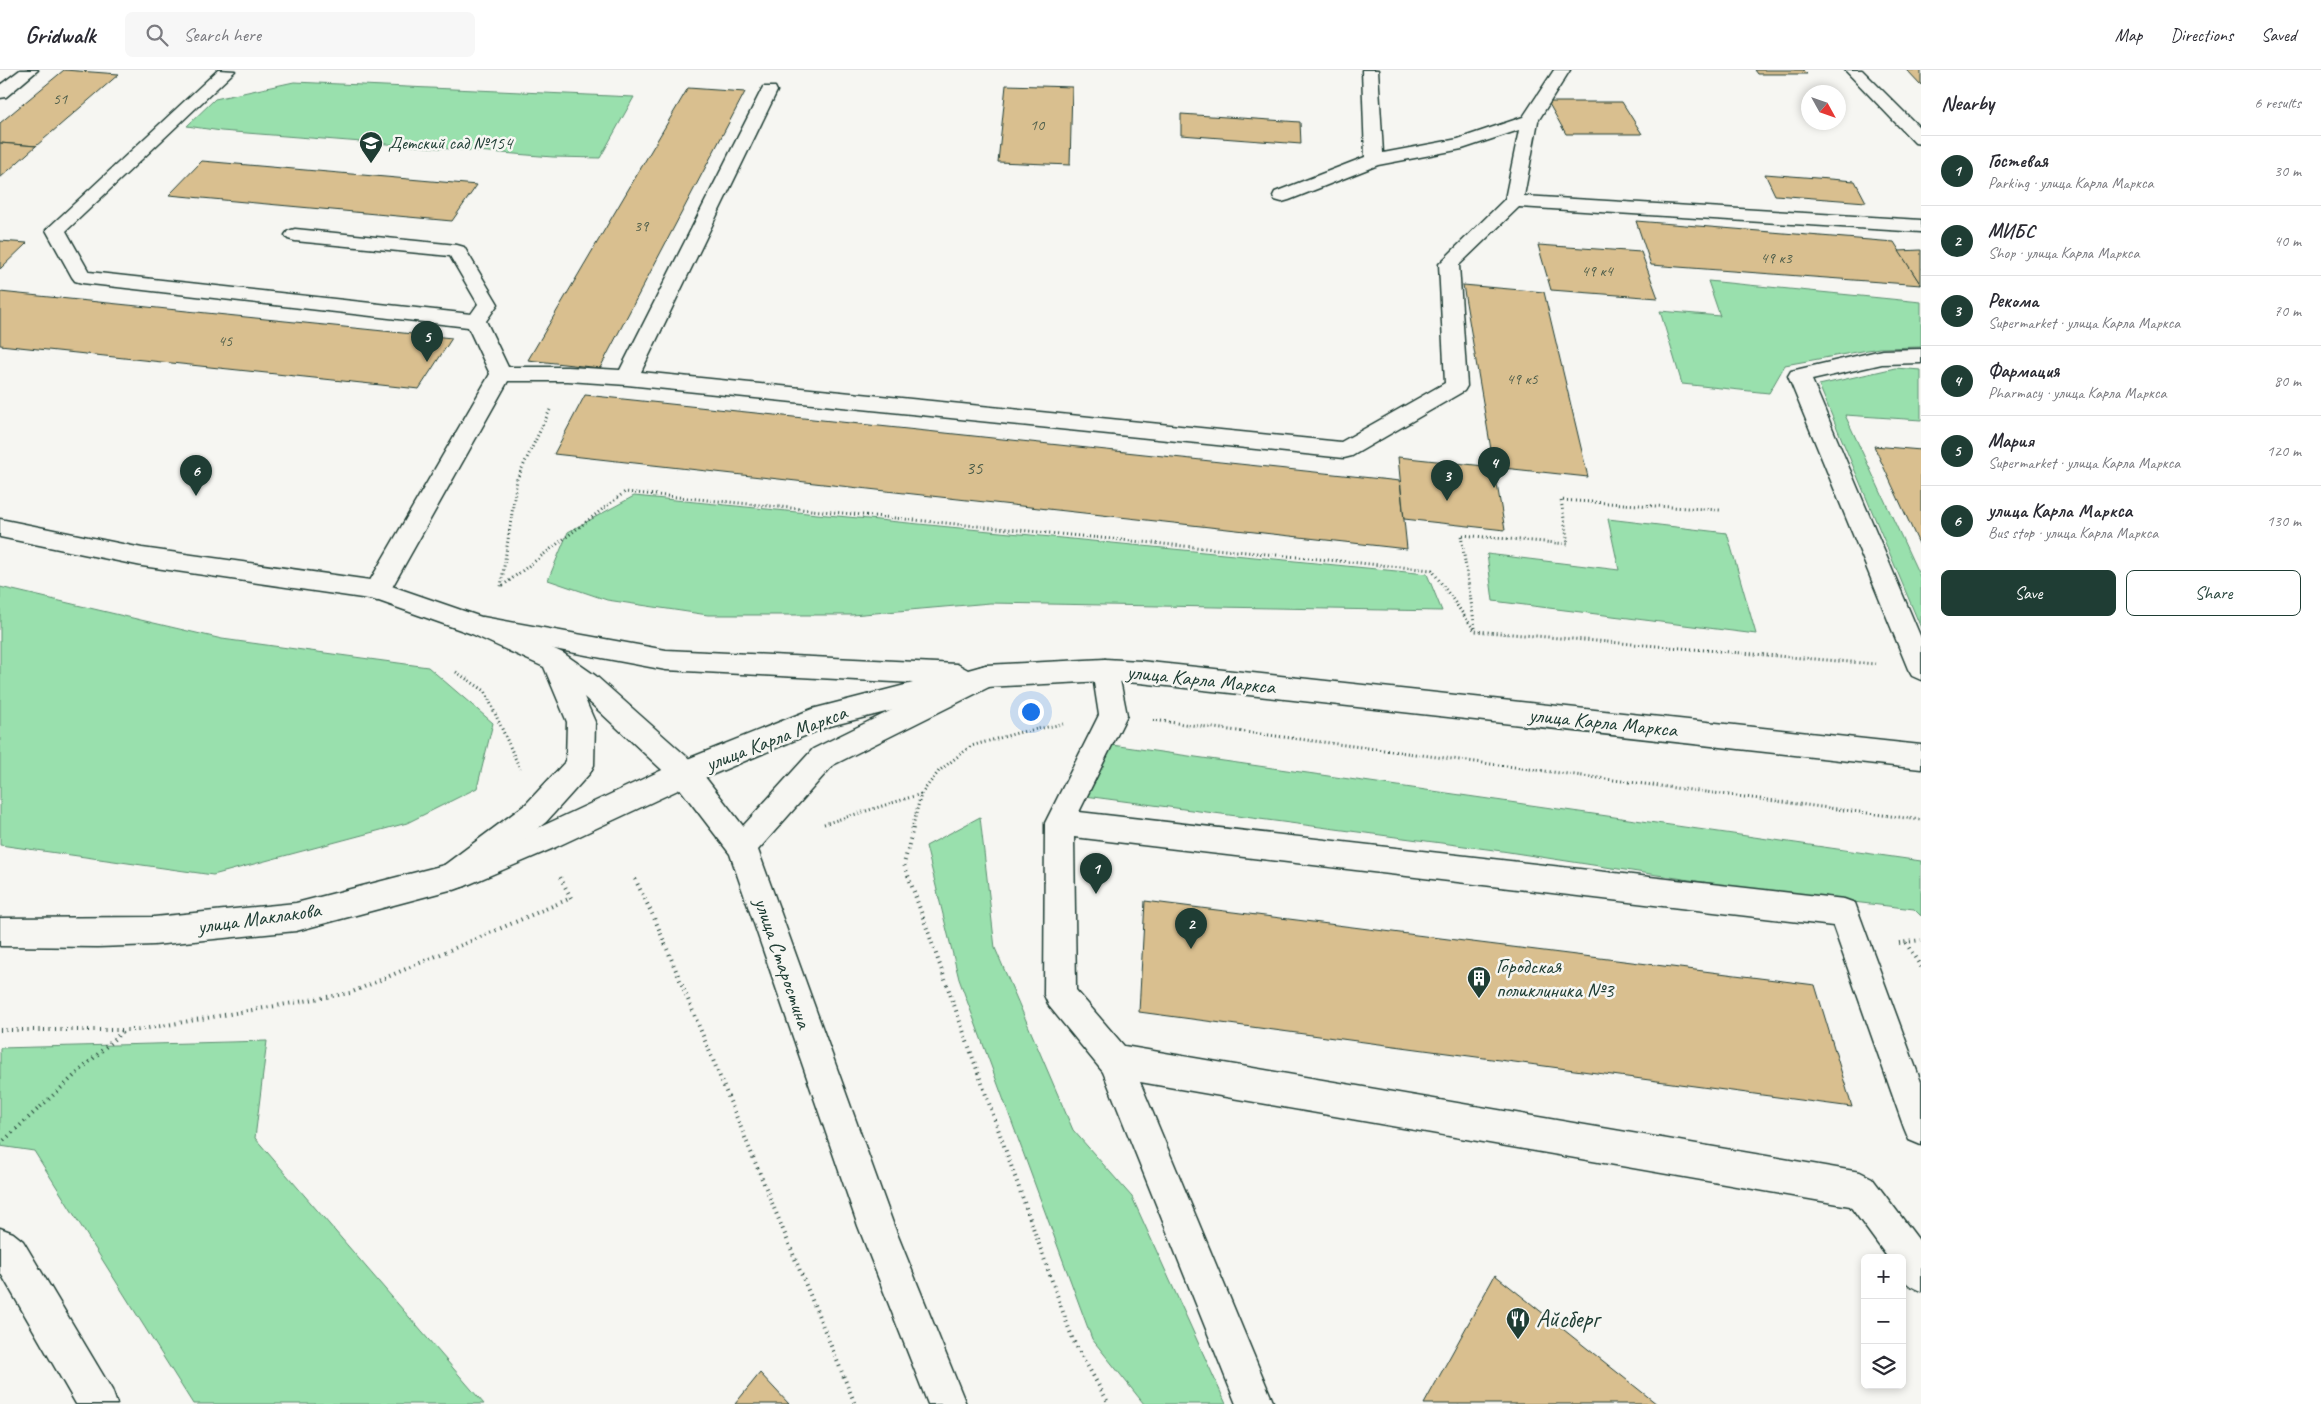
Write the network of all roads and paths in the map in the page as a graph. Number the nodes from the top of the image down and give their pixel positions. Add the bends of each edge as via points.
1 (30, 70) edge
2 (225, 70) edge
3 (1370, 70) edge
4 (1562, 70) edge
5 (1852, 70) edge
6 (769, 90) dead end
7 (0, 93) edge
8 (1529, 121) junction
9 (1921, 139) edge
10 (1374, 160) junction
11 (1282, 196) dead end
12 (1514, 201) junction
13 (1921, 226) edge
14 (295, 236) dead end
15 (476, 321) junction
16 (1921, 356) edge
17 (501, 374) junction
18 (568, 374) junction
19 (626, 378) junction
20 (1720, 510) dead end
21 (0, 528) edge
22 (377, 591) junction
23 (481, 627) junction
24 (1475, 631) junction
25 (554, 660) junction
26 (1921, 668) edge
27 (1105, 670) junction
28 (456, 672) dead end
29 (986, 676) junction
30 (1113, 715) junction
31 (1921, 757) edge
32 (685, 773) junction
33 (522, 774) dead end
34 (921, 794) junction
35 (1921, 820) edge
36 (1060, 823) junction
37 (824, 824) dead end
38 (742, 848) junction
39 (511, 853) joint
40 (454, 876) junction
41 (560, 878) dead end
42 (635, 878) dead end
43 (0, 932) edge
44 (1921, 940) edge
45 (1921, 967) edge
46 (0, 1030) edge
47 (124, 1031) junction
48 (1114, 1061) junction
49 (1921, 1128) edge
50 (0, 1144) edge
51 (0, 1246) edge
52 (1921, 1273) edge
53 (98, 1404) edge
54 (855, 1404) edge
55 (947, 1404) edge
56 (1109, 1404) edge
57 (1255, 1404) edge

1 - 7 street
2 - 15 street via 56,230 82,277
3 - 10 street
4 - 8 street
5 - 9 street
6 - 19 street
8 - 10 street via 1462,144
8 - 12 street
10 - 11 street
12 - 13 street
12 - 19 street via 1449,264 1456,386 1344,450
14 - 15 street via 457,251 488,304
15 - 17 street
16 - 26 street via 1882,357 1799,376
17 - 18 street
17 - 22 street
18 - 19 street
18 - 24 path via 517,479 501,586 625,492 1432,570
20 - 24 path via 1561,500 1568,544 1461,535
21 - 22 street via 142,557
22 - 23 street
23 - 25 street, улица Старостина
23 - 29 street via 666,660
24 - 26 path
25 - 32 street, улица Старостина via 587,684
25 - 40 street via 581,722 580,765 536,813
27 - 29 street, улица Карла Маркса
27 - 30 street
27 - 31 street, улица Карла Маркса
28 - 33 path via 485,691
29 - 32 street, улица Карла Маркса via 822,717
29 - 38 street via 823,757
30 - 34 path via 1021,732 971,746 939,771
30 - 35 path
30 - 36 street
32 - 38 street, улица Старостина
32 - 39 street, улица Карла Маркса
34 - 37 path
34 - 56 path via 904,864 1073,1340
36 - 48 street via 1060,995
36 - 49 street via 1844,913
38 - 55 street, улица Старостина via 876,1226
39 - 40 street, улица Маклакова
40 - 43 street, улица Маклакова via 296,917 154,931
41 - 47 path via 571,898 350,993
42 - 54 path
44 - 45 path via 1906,943
46 - 47 path
47 - 50 path
48 - 52 street via 1860,1190
48 - 57 street
51 - 53 street via 10,1254

